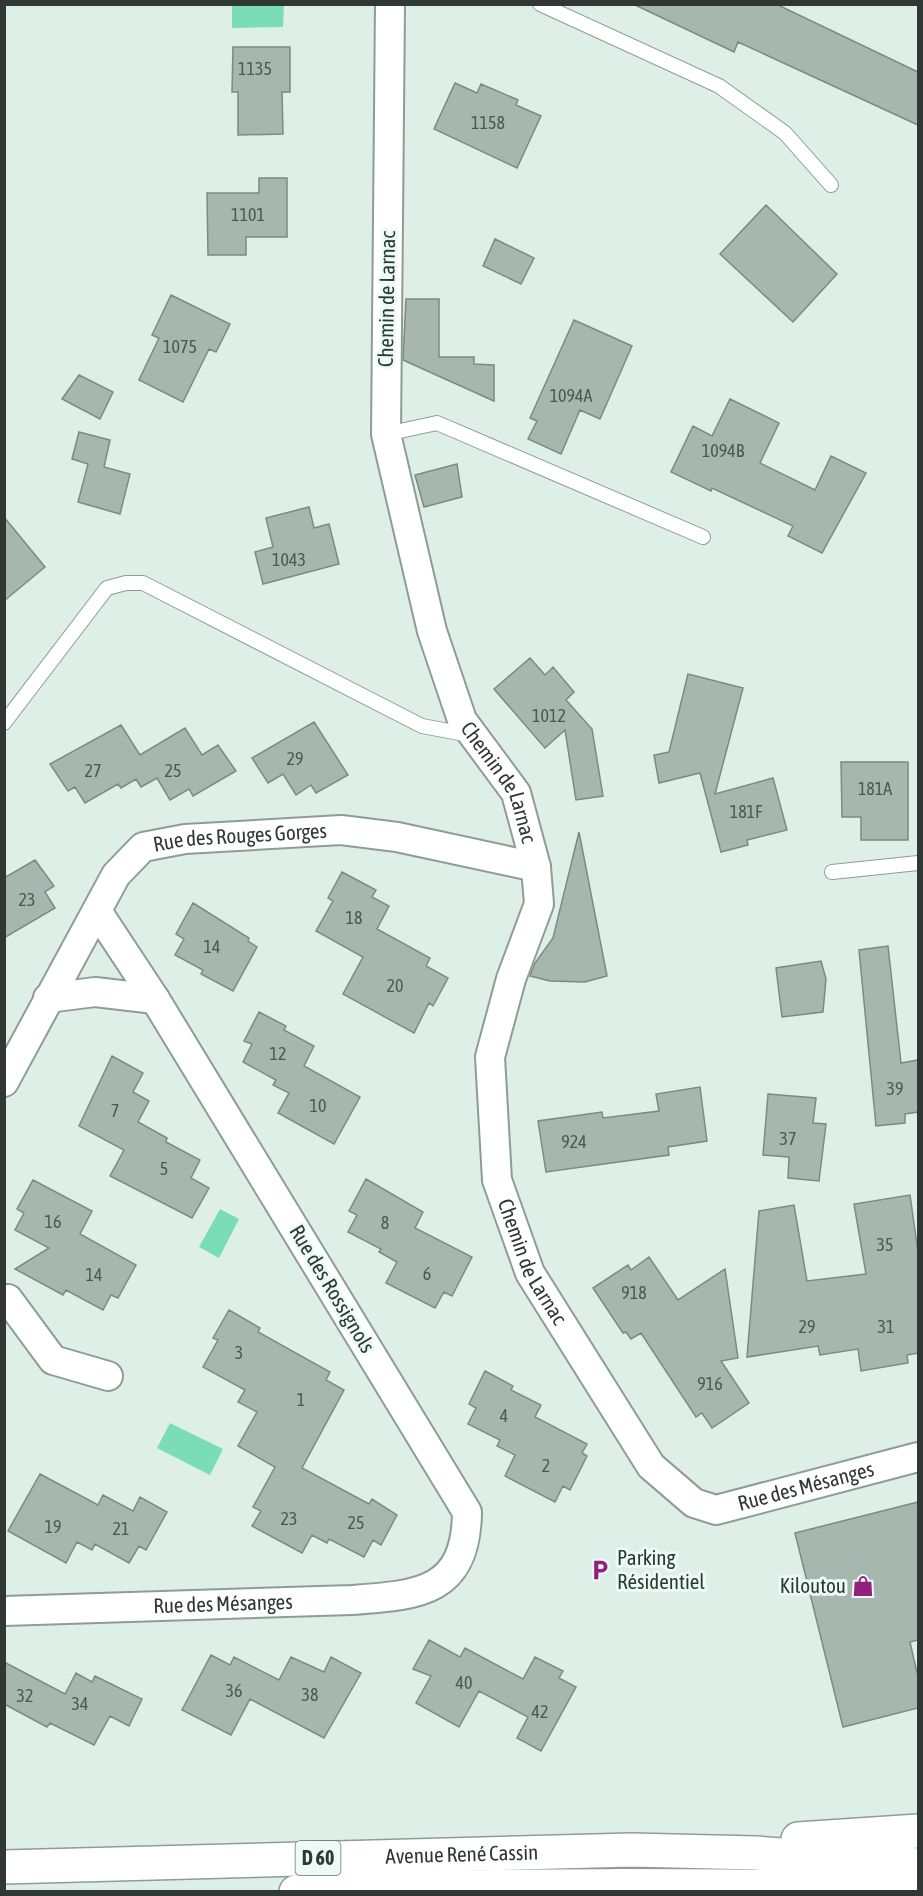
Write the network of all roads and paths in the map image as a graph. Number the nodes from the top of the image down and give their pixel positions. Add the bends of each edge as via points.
1 (390, 4) edge
2 (540, 4) edge
3 (831, 185) dead end
4 (386, 434) junction
5 (703, 537) dead end
6 (4, 723) edge
7 (475, 736) junction
8 (918, 863) edge
9 (536, 867) junction
10 (832, 872) dead end
11 (97, 911) junction
12 (48, 998) junction
13 (155, 999) junction
14 (4, 1082) edge
15 (6, 1298) edge
16 (108, 1376) dead end
17 (918, 1457) edge
18 (694, 1503) joint
19 (440, 1582) joint
20 (4, 1611) edge
21 (918, 1831) edge
22 (632, 1850) junction
23 (918, 1865) edge
24 (4, 1867) edge
25 (686, 1885) junction
26 (918, 1889) edge
27 (296, 1892) edge
28 (743, 1892) edge

1 - 4 street, Chemin de Larnac
2 - 3 lane via 719,86 785,133
4 - 5 lane via 437,423
4 - 7 street, Chemin de Larnac via 432,631 462,720
6 - 7 lane via 107,588 143,583 422,726
7 - 9 street, Chemin de Larnac via 516,794
8 - 10 lane
9 - 11 street, Rue des Rouges Gorges via 397,837 341,830 185,839 143,847 116,875
9 - 18 street, Chemin de Larnac via 539,904 511,979 490,1058 497,1180 530,1273 651,1466
11 - 12 street, Rue des Rouges Gorges
11 - 13 street, Rue des Rossignols
12 - 13 street via 95,992
12 - 14 street, Rue des Rouges Gorges
13 - 19 street, Rue des Rossignols via 467,1512 466,1536 457,1562
15 - 16 street via 53,1360
17 - 18 street, Rue des Mésanges via 716,1510
19 - 20 street, Rue des Mésanges via 405,1596 352,1600
21 - 22 main road, D 60
22 - 23 main road, Avenue René Cassin / D 60 via 756,1853
22 - 24 main road, Avenue René Cassin / D 60
25 - 26 main road, Avenue René Cassin / D 60
25 - 27 main road, Avenue René Cassin / D 60
25 - 28 main road, D 60

